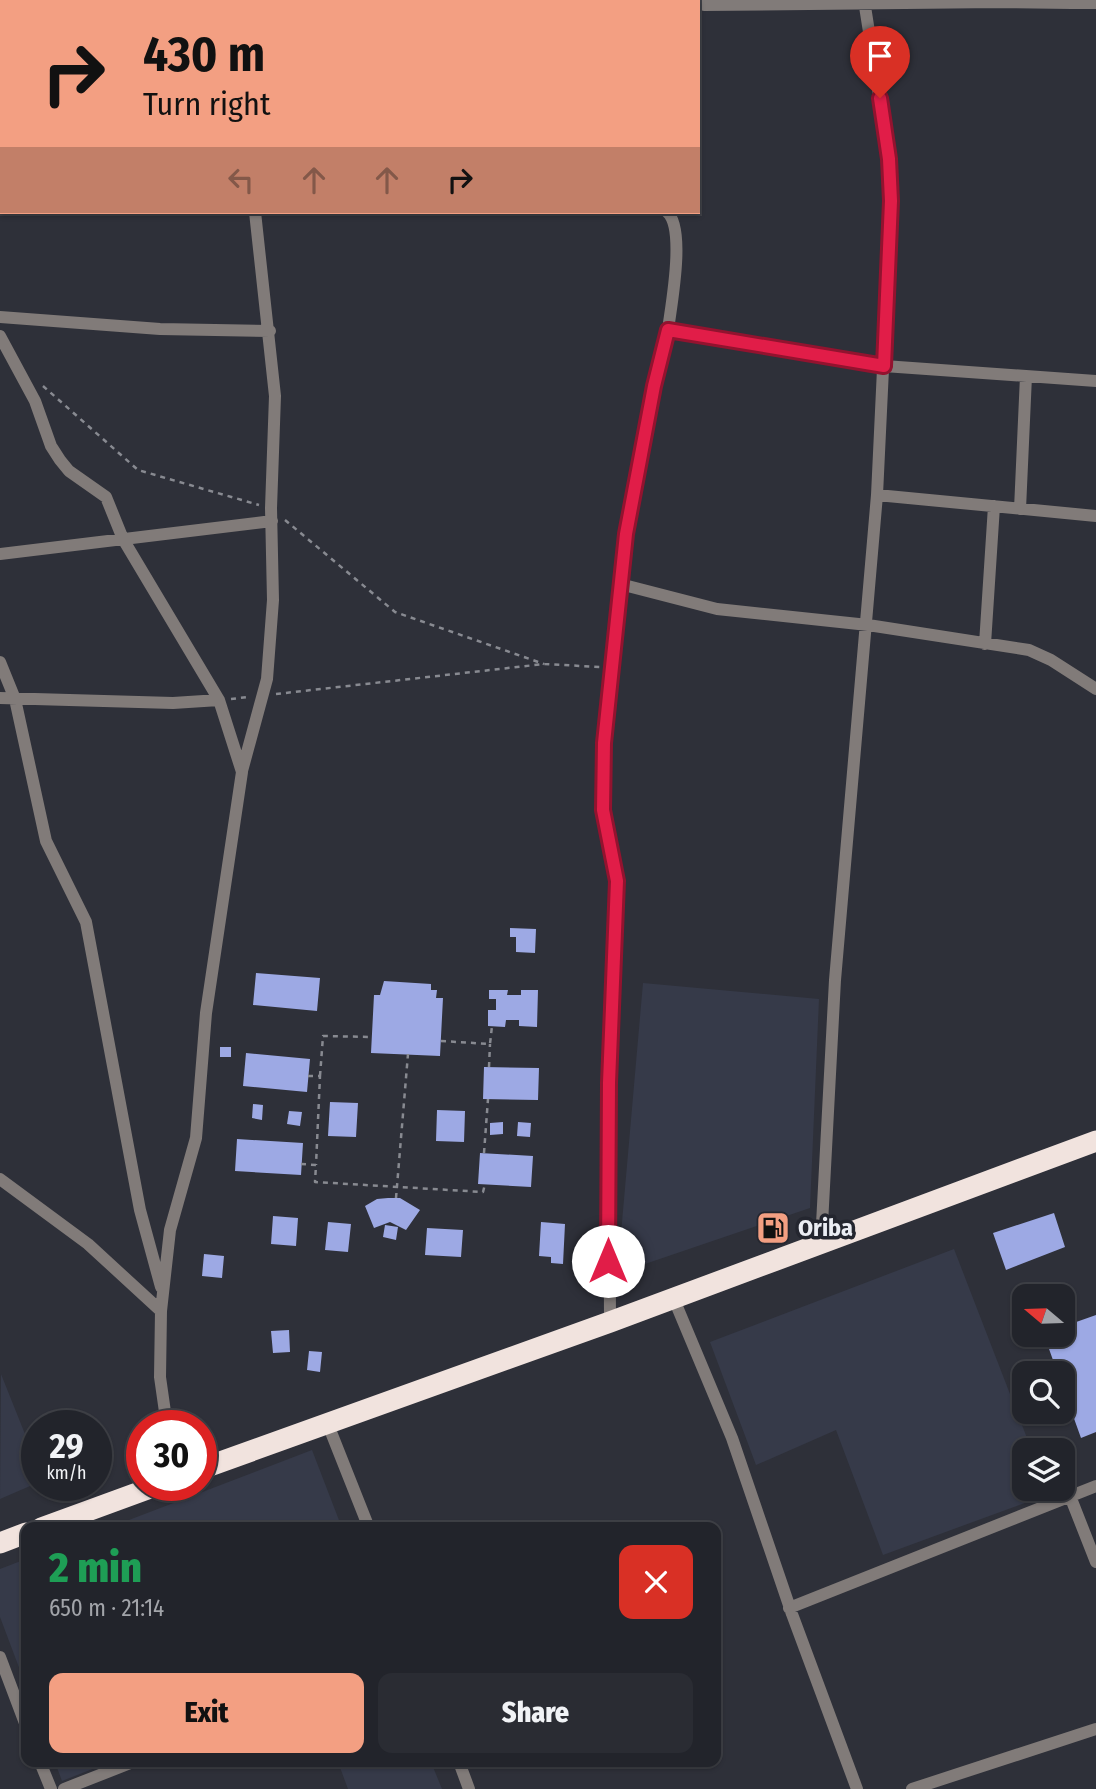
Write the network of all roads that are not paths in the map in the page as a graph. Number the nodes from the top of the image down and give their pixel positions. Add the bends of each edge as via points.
1 (700, 1) edge
2 (999, 1) edge
3 (1073, 1) edge
4 (865, 3) edge
5 (1096, 4) edge
6 (255, 214) edge
7 (669, 214) edge
8 (0, 317) edge
9 (668, 330) junction
10 (270, 331) junction
11 (0, 336) edge
12 (884, 366) junction
13 (1027, 376) junction
14 (1096, 381) edge
15 (877, 495) junction
16 (994, 506) junction
17 (1020, 509) junction
18 (1096, 516) edge
19 (272, 521) junction
20 (123, 539) junction
21 (0, 554) edge
22 (620, 584) junction
23 (868, 625) junction
24 (985, 644) junction
25 (0, 662) edge
26 (1096, 690) edge
27 (0, 698) edge
28 (15, 699) junction
29 (219, 700) junction
30 (242, 772) junction
31 (1096, 1141) edge
32 (0, 1179) edge
33 (821, 1243) junction
34 (163, 1294) junction
35 (673, 1297) junction
36 (161, 1311) junction
37 (610, 1322) junction
38 (165, 1410) edge
39 (327, 1422) junction
40 (217, 1463) edge
41 (1096, 1486) edge
42 (1075, 1494) edge
43 (126, 1497) edge
44 (1057, 1501) edge
45 (1072, 1501) edge
46 (57, 1522) edge
47 (367, 1522) edge
48 (21, 1535) edge
49 (0, 1543) edge
50 (1096, 1562) edge
51 (789, 1608) junction
52 (0, 1657) edge
53 (21, 1713) edge
54 (1096, 1730) edge
55 (42, 1767) edge
56 (120, 1767) edge
57 (461, 1767) edge
58 (51, 1789) edge
59 (64, 1789) edge
60 (469, 1789) edge
61 (857, 1789) edge
62 (912, 1789) edge

1 - 4 street via 704,5
2 - 3 street
2 - 4 street
3 - 5 street
4 - 12 street via 891,191
6 - 10 street
7 - 9 street via 675,222
8 - 10 street via 160,329
9 - 12 street
9 - 22 street via 632,495
10 - 19 street via 275,396
11 - 20 street via 35,401 51,446 69,471 106,497
12 - 13 street
12 - 15 street
13 - 14 street
13 - 17 street
15 - 16 street
15 - 23 street
16 - 17 street
16 - 24 street
17 - 18 street
19 - 20 street
19 - 30 street via 270,654
20 - 21 street
20 - 29 street
22 - 23 street via 717,609
22 - 37 street via 601,796 617,881 609,1083
23 - 24 street
23 - 33 street via 835,980
24 - 26 street via 1036,653
25 - 28 street
27 - 28 street
28 - 29 street
28 - 34 street via 46,841 86,922 140,1210
29 - 30 street
30 - 34 street via 206,1013 196,1138 170,1230
31 - 33 highway
32 - 36 street via 88,1244
33 - 35 highway
34 - 36 street
35 - 37 highway
35 - 51 street via 732,1438
36 - 38 street
37 - 39 highway
39 - 40 highway
39 - 47 street
41 - 42 street
43 - 46 highway
44 - 51 street
45 - 50 street
48 - 49 highway
51 - 61 street
52 - 53 street
54 - 62 street
55 - 58 street
56 - 59 street
57 - 60 street

